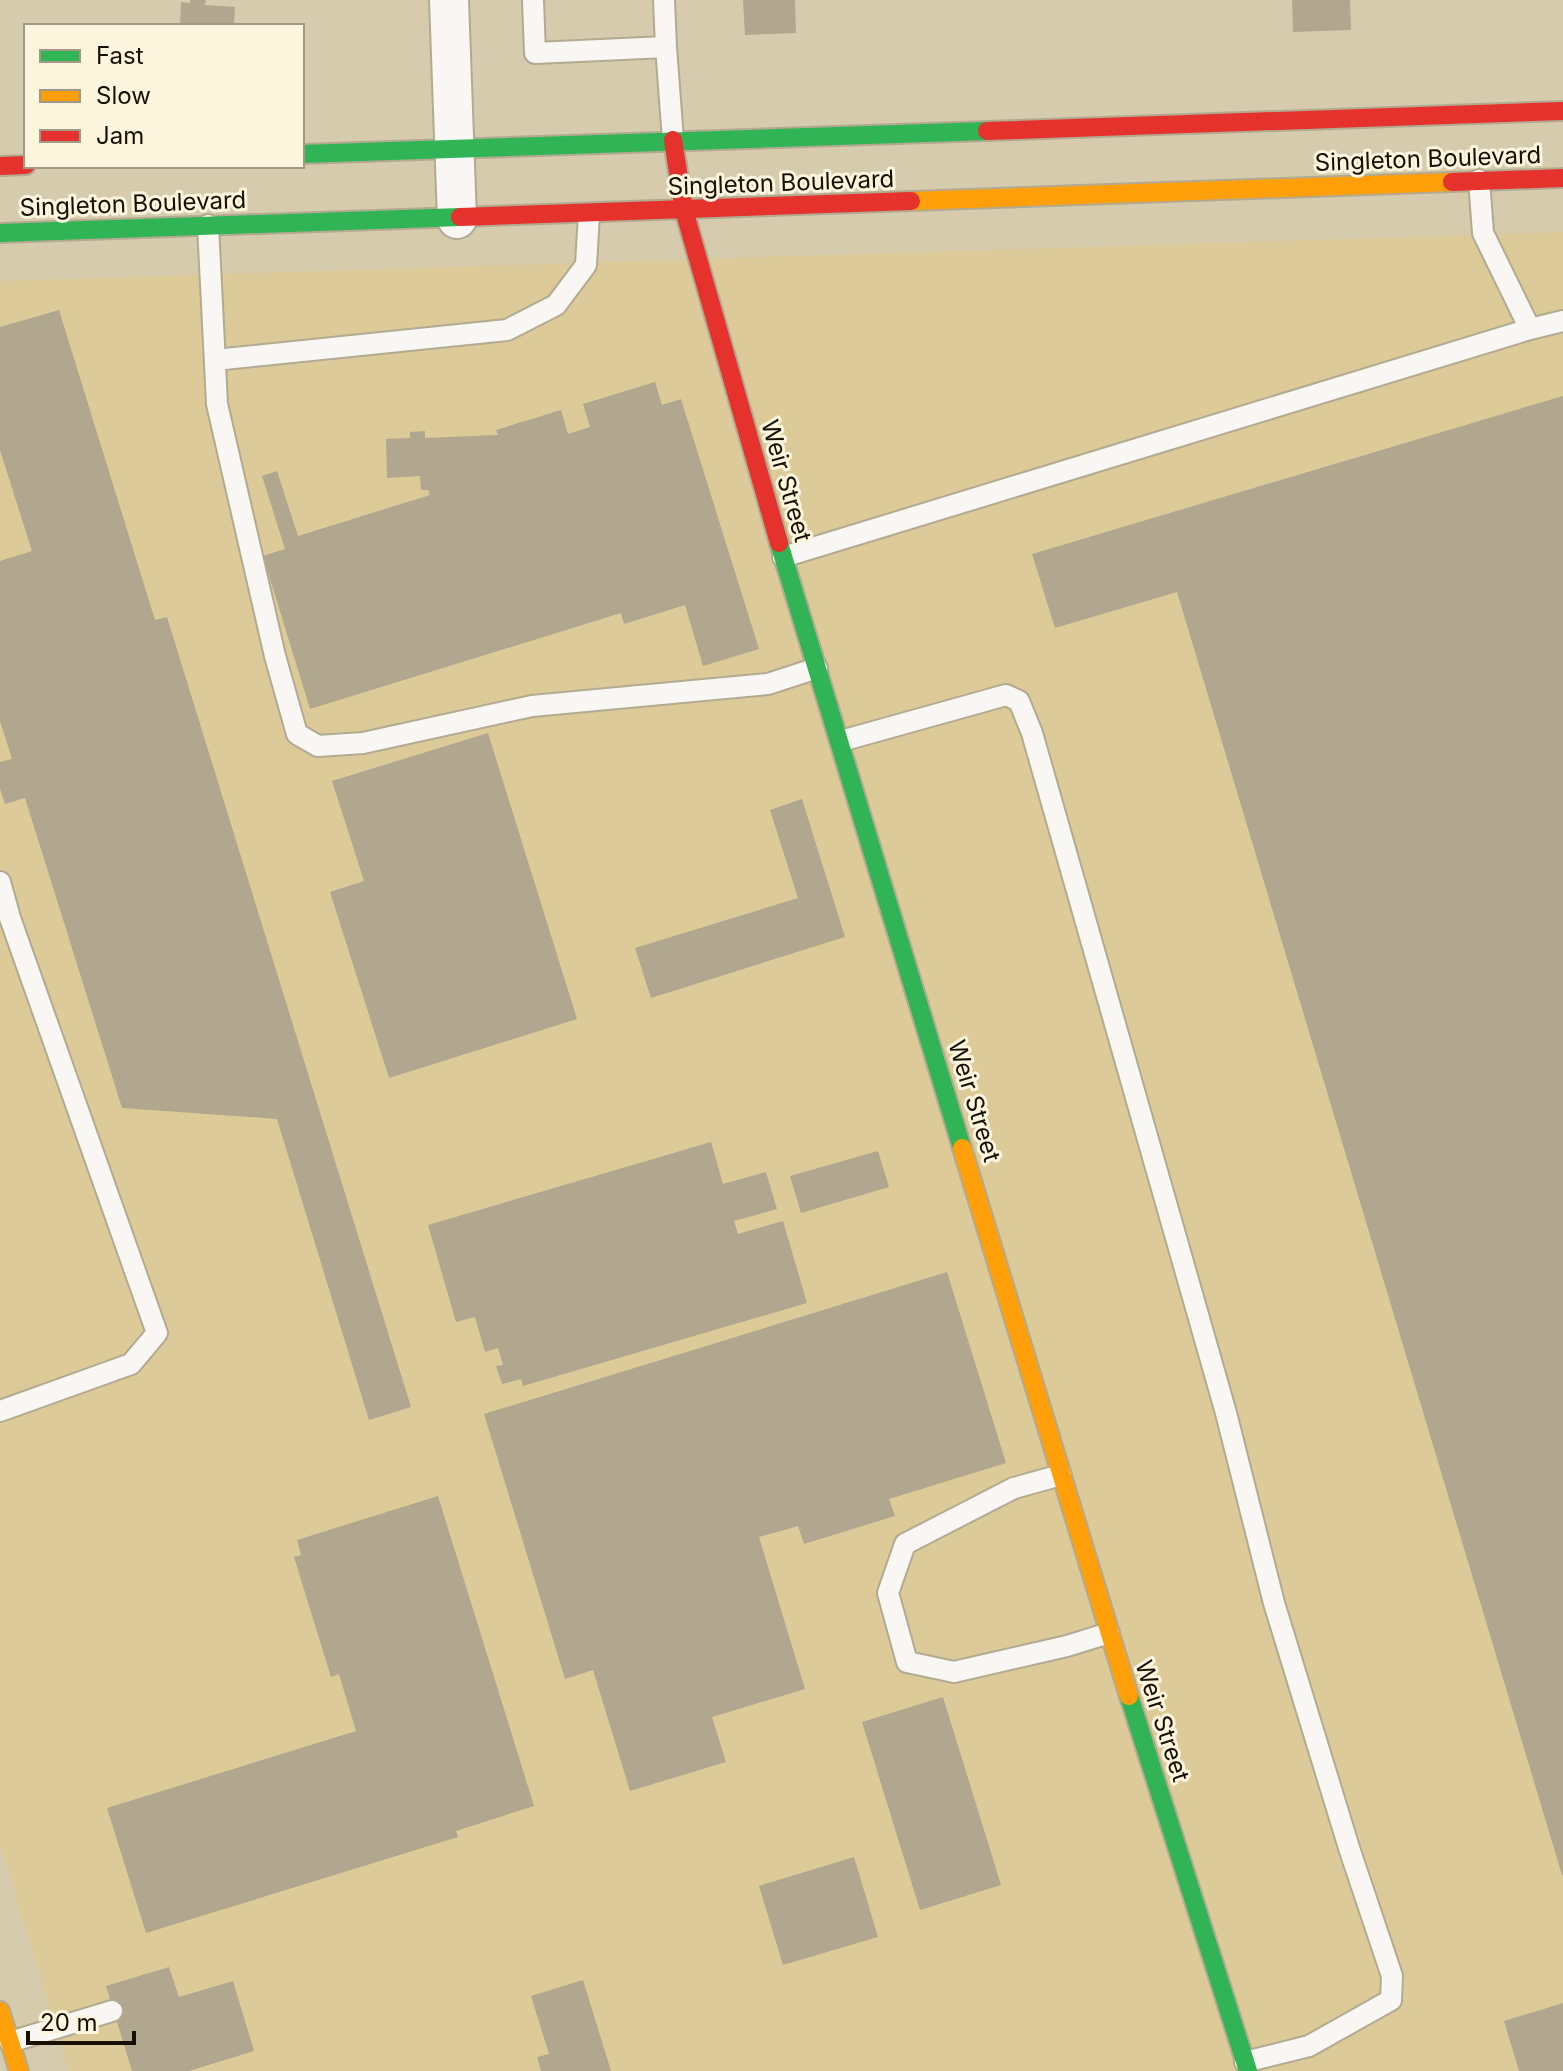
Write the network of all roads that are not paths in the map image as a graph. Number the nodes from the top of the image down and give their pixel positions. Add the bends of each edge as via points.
1 (449, 0) edge
2 (533, 0) edge
3 (664, 0) edge
4 (666, 47) junction
5 (1563, 111) edge
6 (673, 140) junction
7 (454, 148) junction
8 (304, 154) edge
9 (24, 165) edge
10 (0, 166) edge
11 (1563, 178) edge
12 (1479, 180) junction
13 (684, 210) junction
14 (589, 214) junction
15 (457, 219) junction
16 (208, 225) junction
17 (0, 233) edge
18 (1563, 321) edge
19 (1530, 329) junction
20 (215, 360) junction
21 (783, 557) junction
22 (817, 668) junction
23 (841, 741) junction
24 (0, 882) edge
25 (0, 1411) edge
26 (1061, 1475) junction
27 (1109, 1633) junction
28 (0, 2011) edge
29 (112, 2011) dead end
30 (5, 2043) edge
31 (1246, 2066) edge
32 (19, 2071) edge

1 - 7 street
2 - 4 lane via 535,53
3 - 4 lane
4 - 6 lane
5 - 6 main road, Singleton Boulevard
6 - 7 main road, Singleton Boulevard
6 - 13 main road, Weir Street
7 - 8 main road, Singleton Boulevard
7 - 15 street
9 - 10 main road, Singleton Boulevard
11 - 12 main road, Singleton Boulevard
12 - 13 main road, Singleton Boulevard
12 - 19 lane via 1483,233
13 - 14 main road, Singleton Boulevard
13 - 21 main road, Weir Street
14 - 15 main road, Singleton Boulevard
14 - 20 lane via 586,265 556,305 507,330
15 - 16 main road, Singleton Boulevard
16 - 17 main road, Singleton Boulevard
16 - 20 lane
18 - 19 lane
19 - 21 lane
20 - 22 lane via 217,404 275,656 297,734 318,746 363,743 532,706 768,684
21 - 22 main road, Weir Street
22 - 23 main road, Weir Street
23 - 26 main road, Weir Street
23 - 31 lane via 1006,695 1019,701 1032,733 1226,1413 1274,1603 1392,1976 1391,2000 1309,2046
24 - 25 lane via 157,1333 131,1364
26 - 27 main road, Weir Street
26 - 27 lane via 1014,1488 905,1544 888,1593 907,1662 954,1672
27 - 31 main road, Weir Street
28 - 30 main road
29 - 30 lane
30 - 32 main road

